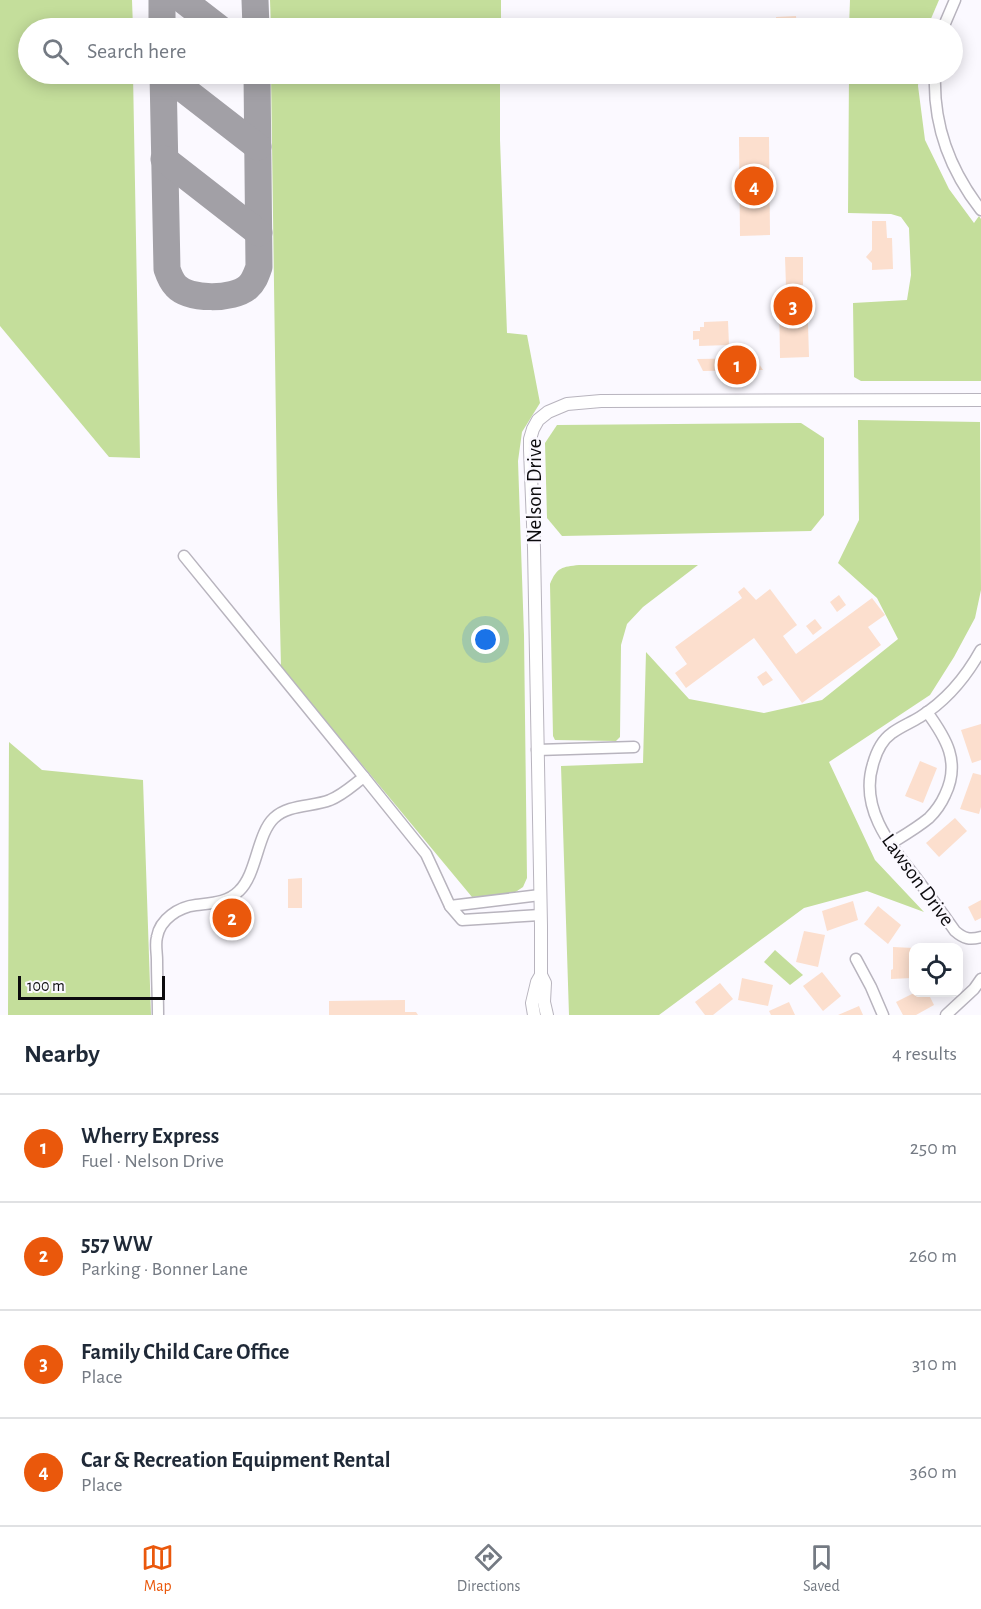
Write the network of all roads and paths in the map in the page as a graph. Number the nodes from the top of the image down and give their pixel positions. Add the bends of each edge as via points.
1 (955, 0) edge
2 (947, 18) edge
3 (935, 84) edge
4 (981, 210) edge
5 (981, 400) edge
6 (184, 556) dead end
7 (981, 650) edge
8 (927, 712) junction
9 (634, 747) dead end
10 (537, 750) junction
11 (364, 777) junction
12 (890, 844) junction
13 (540, 895) junction
14 (450, 906) junction
15 (540, 915) junction
16 (981, 937) edge
17 (856, 959) dead end
18 (541, 975) junction
19 (981, 979) edge
20 (158, 1015) edge
21 (534, 1015) edge
22 (547, 1015) edge
23 (883, 1015) edge
24 (946, 1015) edge

1 - 2 street
3 - 4 street via 936,109 945,147
5 - 10 street, Nelson Drive via 601,401 567,404 548,412 538,420 530,439
6 - 11 street
7 - 8 street via 962,680
8 - 12 street, Lawson Drive via 889,735 880,746 870,773 870,797
8 - 12 street via 949,748 950,782 936,812
9 - 10 street
10 - 13 street, Nelson Drive
11 - 14 street via 426,854
11 - 20 street via 332,800 295,808 274,818 239,891 218,903 186,906 162,925 157,938
12 - 16 street, Lawson Drive via 955,931 962,937
13 - 14 street
13 - 15 street, Nelson Drive
14 - 15 street via 462,920
15 - 18 street, Nelson Drive
17 - 23 street
18 - 21 street, Nelson Drive via 532,1003
18 - 22 street, Nelson Drive
19 - 24 street

